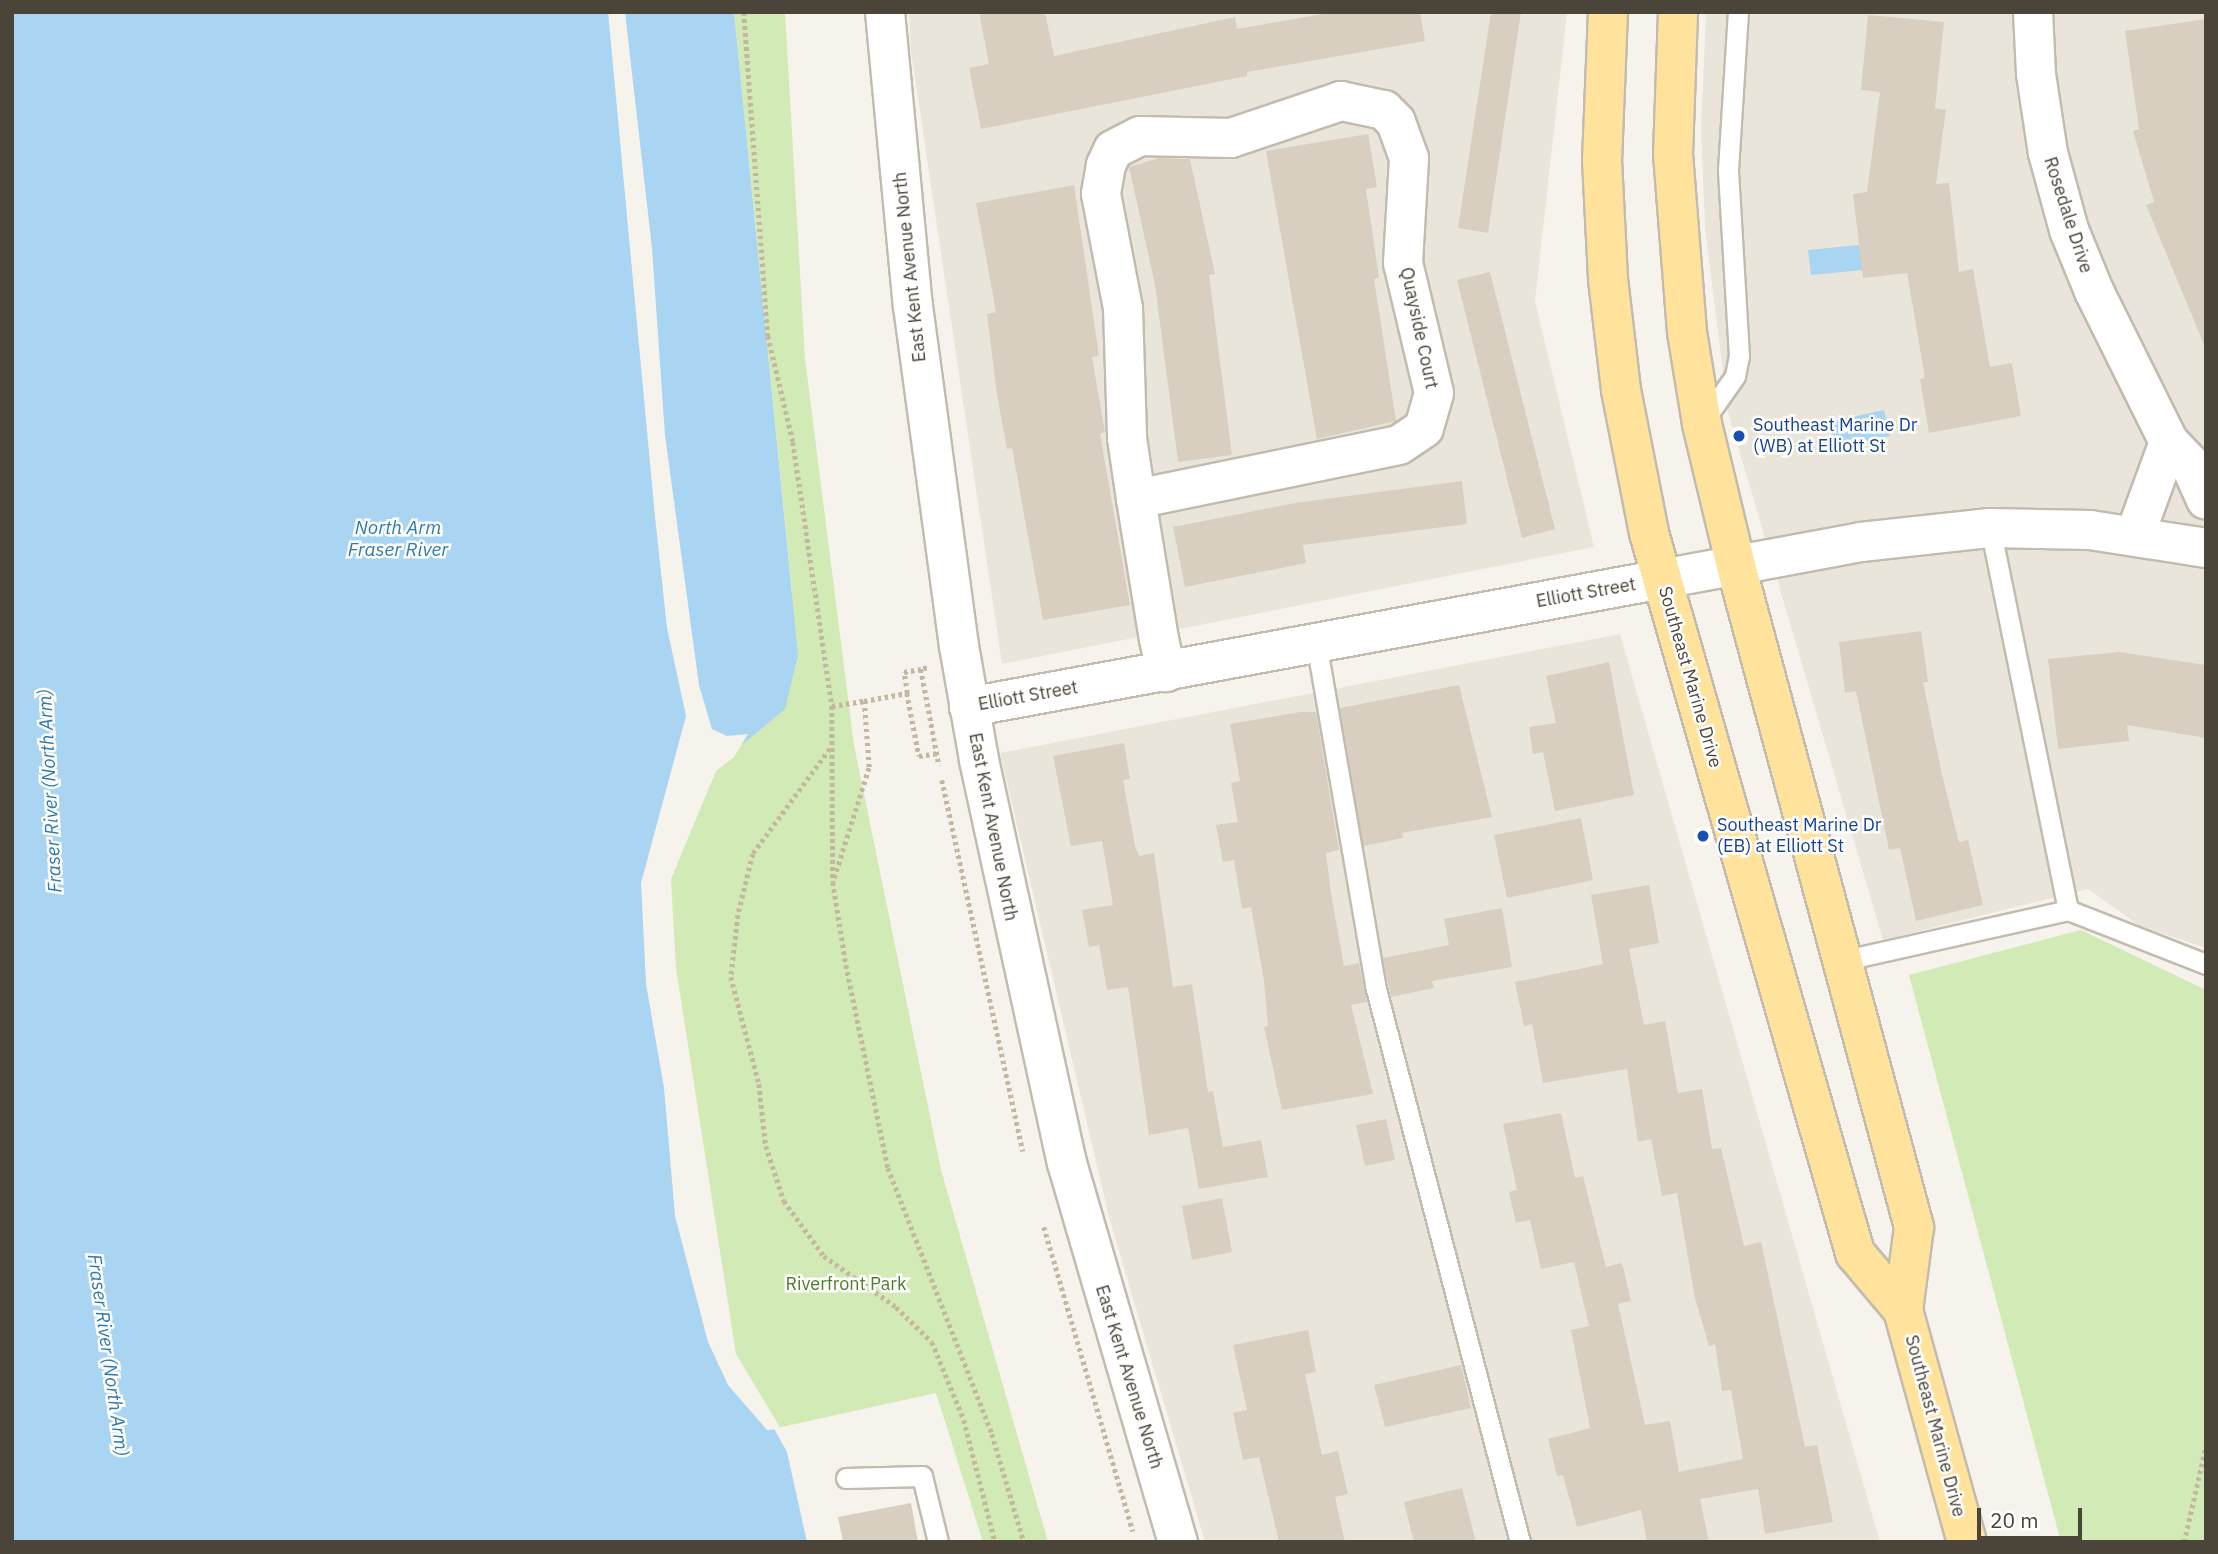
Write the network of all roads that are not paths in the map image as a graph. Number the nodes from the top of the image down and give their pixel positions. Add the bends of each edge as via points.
1 (885, 12) edge
2 (1608, 12) edge
3 (1678, 12) edge
4 (1738, 12) edge
5 (2033, 12) edge
6 (1702, 424) junction
7 (2169, 442) junction
8 (1136, 499) junction
9 (2206, 500) edge
10 (1990, 528) junction
11 (2135, 535) junction
12 (2206, 548) edge
13 (1735, 566) junction
14 (1662, 579) junction
15 (1317, 642) junction
16 (1166, 672) junction
17 (969, 707) junction
18 (2068, 910) junction
19 (1845, 960) junction
20 (2206, 964) edge
21 (1903, 1310) junction
22 (846, 1478) dead end
23 (938, 1542) edge
24 (1178, 1542) edge
25 (1520, 1542) edge
26 (1967, 1542) edge

1 - 17 street, East Kent Avenue North via 913,306
2 - 14 main road, Southeast Marine Drive via 1602,160 1608,279 1621,390
3 - 6 main road, Southeast Marine Drive via 1673,154 1687,332
4 - 6 lane via 1728,170 1739,356 1735,376
5 - 7 street, Rosedale Drive via 2036,74 2048,153 2069,230
6 - 13 main road, Southeast Marine Drive
7 - 9 street, Rosedale Drive via 2190,464
7 - 11 street
8 - 8 street, Quayside Court via 1127,438 1123,308 1101,194 1113,150 1155,133 1231,138 1341,101 1384,110 1400,130 1409,158 1404,263 1434,393 1424,428 1399,445
8 - 16 street, Quayside Court
10 - 11 street, Elliott Street
10 - 13 street, Elliott Street via 1861,541
10 - 18 lane
11 - 12 street, Elliott Street
13 - 14 street, Elliott Street
13 - 19 main road, Southeast Marine Drive
14 - 15 street, Elliott Street
14 - 21 main road, Southeast Marine Drive via 1855,1253
15 - 16 street, Elliott Street
15 - 25 lane via 1375,985
16 - 17 street, Elliott Street
17 - 24 street, East Kent Avenue North via 1044,1071
18 - 19 lane
18 - 20 lane
19 - 21 main road, Southeast Marine Drive via 1914,1227
21 - 26 main road, Southeast Marine Drive
22 - 23 lane via 922,1476

